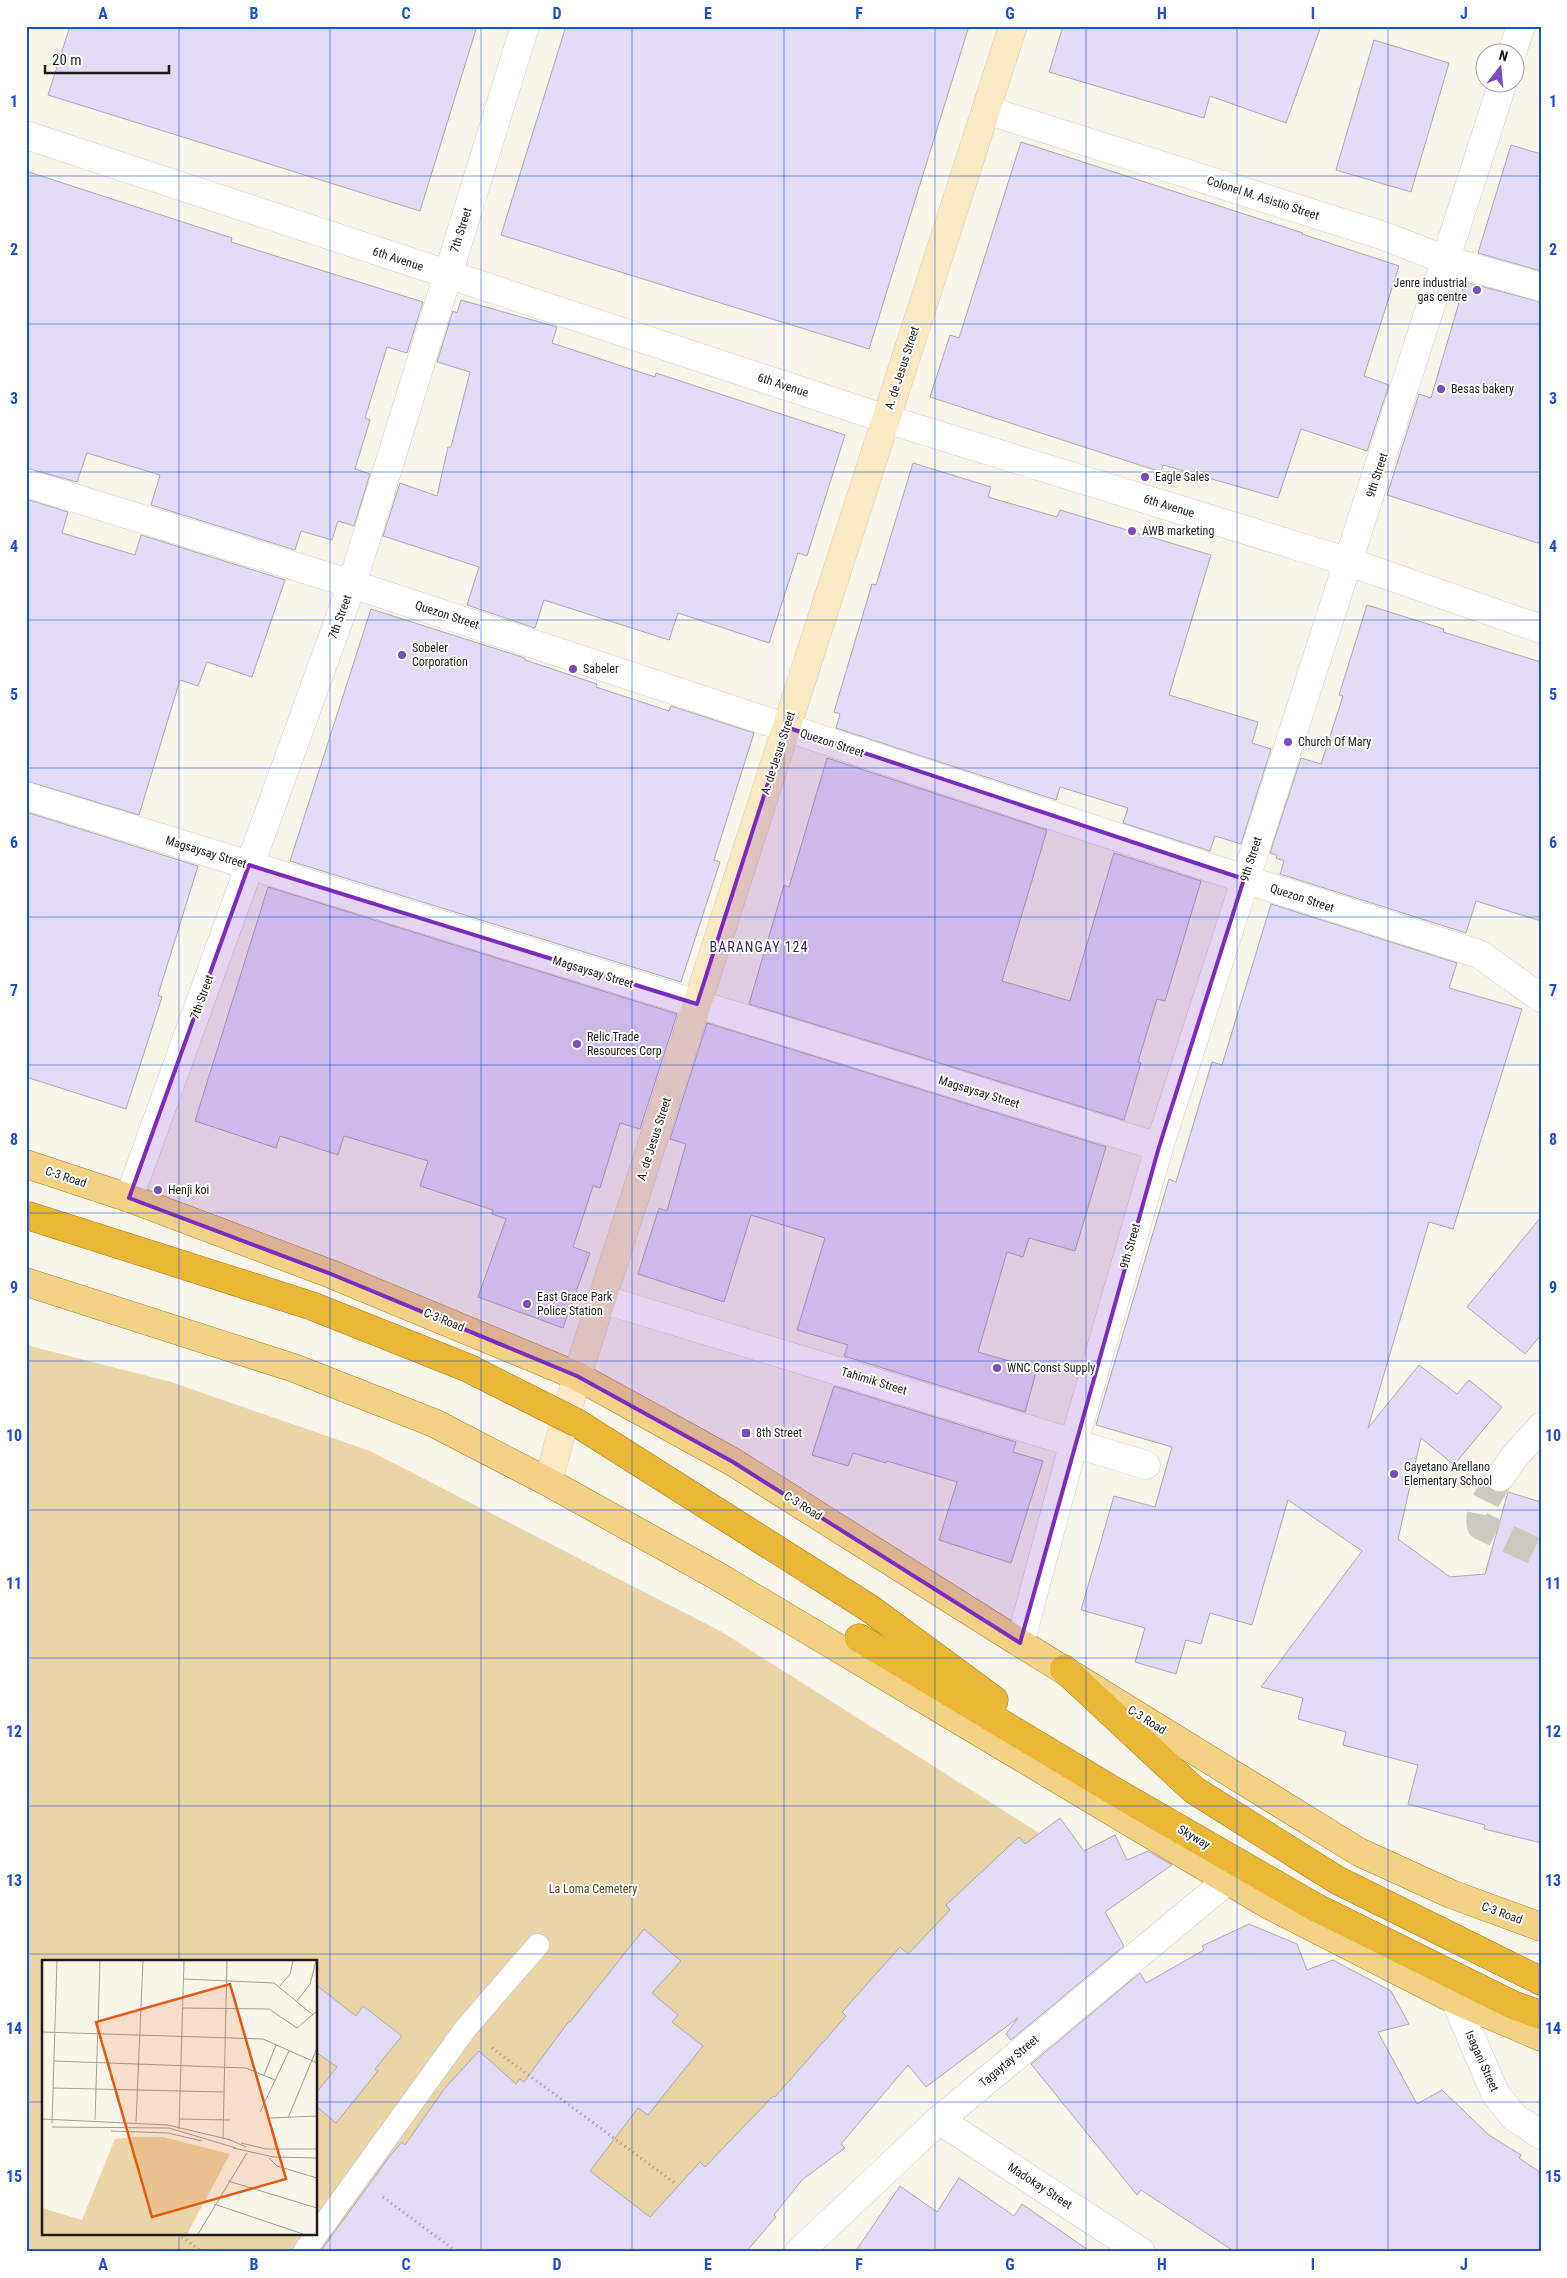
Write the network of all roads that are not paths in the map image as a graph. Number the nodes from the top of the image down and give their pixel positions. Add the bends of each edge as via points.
1 (525, 26) edge
2 (1013, 26) edge
3 (1521, 26) edge
4 (1515, 42) edge
5 (1500, 92) edge
6 (986, 110) junction
7 (26, 135) edge
8 (1446, 260) junction
9 (447, 276) junction
10 (1541, 287) edge
11 (886, 419) junction
12 (26, 483) edge
13 (1349, 562) junction
14 (352, 584) junction
15 (1541, 629) edge
16 (786, 727) junction
17 (26, 796) edge
18 (250, 865) junction
19 (1244, 879) junction
20 (1541, 998) edge
21 (697, 1004) junction
22 (1159, 1147) junction
23 (26, 1164) edge
24 (129, 1198) junction
25 (26, 1215) edge
26 (26, 1282) edge
27 (602, 1299) junction
28 (577, 1376) junction
29 (1541, 1427) edge
30 (1074, 1442) junction
31 (1146, 1465) dead end
32 (1500, 1477) tunnel mouth
33 (548, 1482) junction
34 (859, 1638) dead end
35 (1020, 1643) junction
36 (1064, 1669) junction
37 (1124, 1796) junction
38 (1228, 1880) junction
39 (1541, 1928) edge
40 (538, 1945) dead end
41 (1534, 1979) edge
42 (1455, 2000) junction
43 (1541, 2015) edge
44 (1541, 2037) edge
45 (939, 2120) junction
46 (1541, 2135) edge
47 (318, 2233) edge
48 (316, 2236) edge
49 (304, 2252) edge
50 (799, 2252) edge
51 (1141, 2252) edge

1 - 9 street, 7th Street
2 - 6 main road, A. de Jesus Street
3 - 4 street
5 - 8 street, 9th Street
6 - 8 street, Colonel M. Asistio Street via 1384,236
6 - 11 main road, A. de Jesus Street
7 - 9 street, 6th Avenue
8 - 10 street, Colonel M. Asistio Street
8 - 13 street, 9th Street
9 - 11 street, 6th Avenue
9 - 14 street, 7th Street
11 - 13 street, 6th Avenue
11 - 16 main road, A. de Jesus Street
12 - 14 street, Quezon Street
13 - 15 street, 6th Avenue
13 - 19 street, 9th Street
14 - 16 street, Quezon Street
14 - 18 street, 7th Street
16 - 19 street, Quezon Street
16 - 21 main road, A. de Jesus Street
17 - 18 street, Magsaysay Street
18 - 21 street, Magsaysay Street
18 - 24 street, 7th Street
19 - 20 street, Quezon Street via 1479,954
19 - 22 street, 9th Street
21 - 22 street, Magsaysay Street
21 - 27 main road, A. de Jesus Street
22 - 30 street, 9th Street
23 - 24 main road, C-3 Road
24 - 28 main road, C-3 Road via 330,1274
25 - 37 highway, bridge via 312,1306 468,1368 577,1423 869,1608
26 - 33 main road via 294,1368 434,1423
27 - 28 main road, A. de Jesus Street
27 - 30 street, Tahimik Street
28 - 33 main road, A. de Jesus Street
28 - 35 main road, C-3 Road via 733,1462
29 - 32 street
30 - 31 street, Tahimik Street
30 - 35 street, 9th Street
33 - 38 main road via 719,1577
34 - 37 highway, Skyway
35 - 36 main road, C-3 Road
36 - 39 main road, C-3 Road via 1359,1852 1451,1894
36 - 41 highway via 1194,1790 1337,1880
37 - 43 highway, Skyway via 1315,1907 1513,2005
38 - 42 main road via 1269,1905
38 - 45 street, Tagaytay Street
40 - 47 lane via 466,2028
42 - 44 main road
42 - 46 street, Isagani Street via 1495,2093 1514,2118
45 - 50 street, Tagaytay Street
45 - 51 street, Madokay Street
48 - 49 lane

